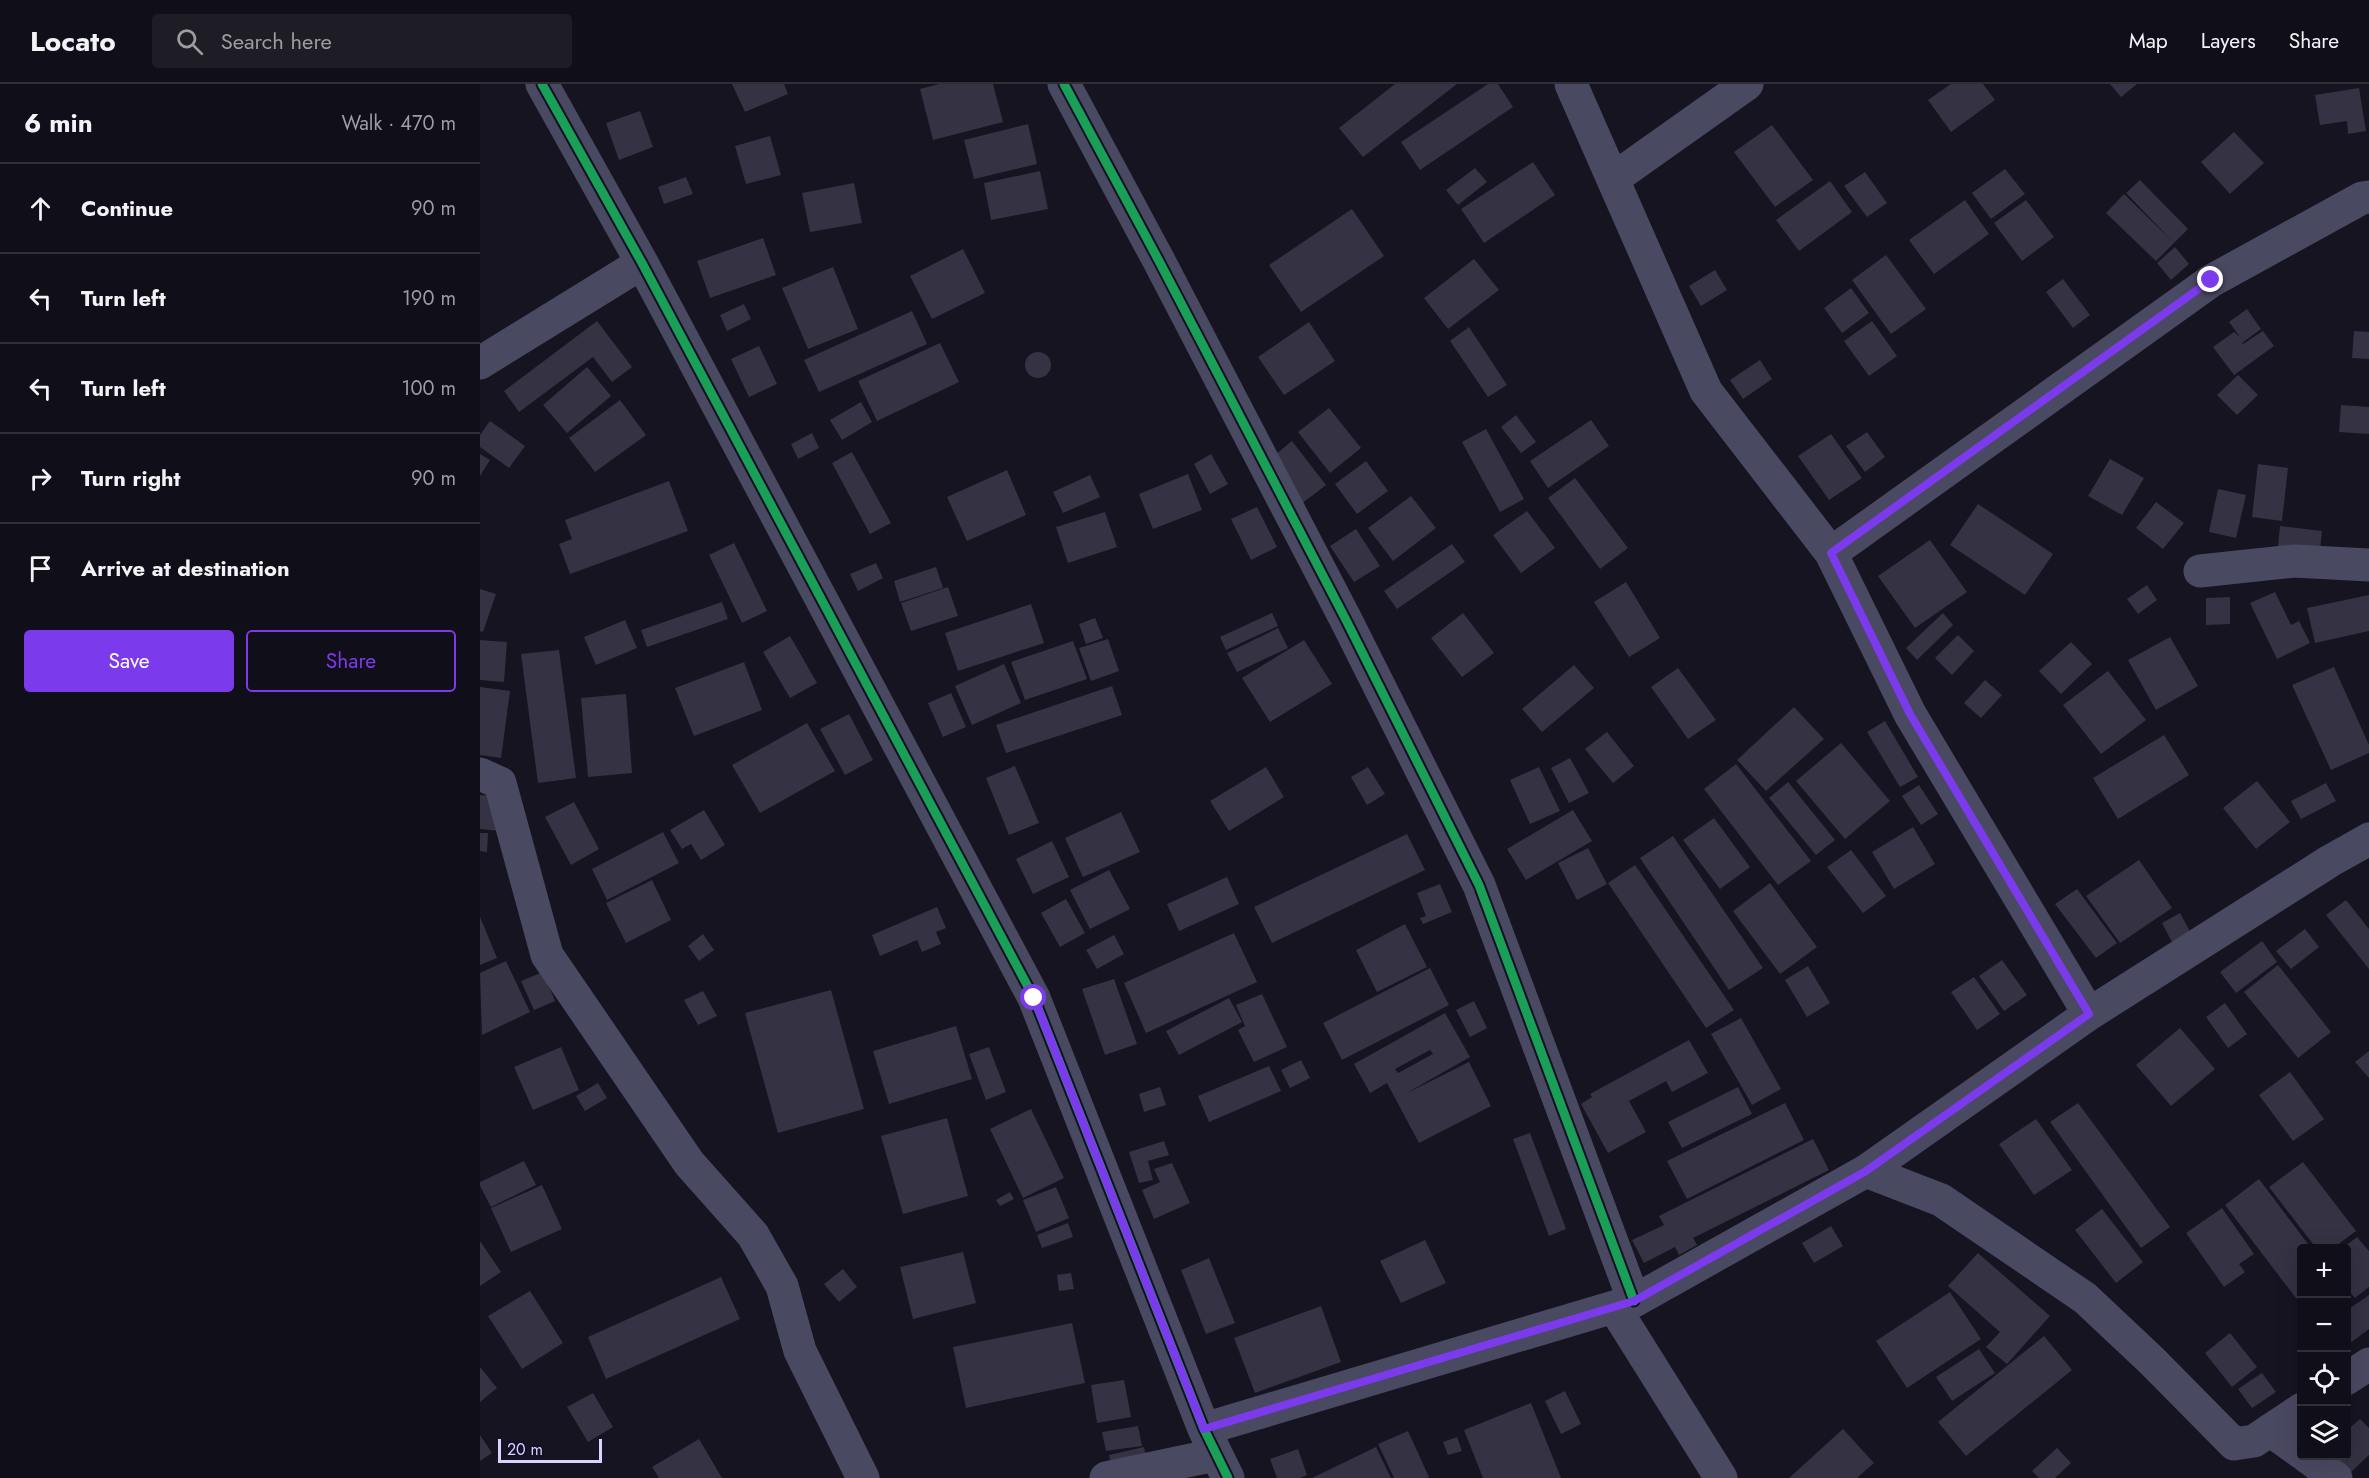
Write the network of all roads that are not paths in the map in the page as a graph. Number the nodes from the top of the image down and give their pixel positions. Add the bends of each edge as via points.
1 (542, 84) edge
2 (1064, 84) edge
3 (1571, 84) edge
4 (1747, 84) edge
5 (1613, 179) junction
6 (2369, 197) edge
7 (642, 263) junction
8 (480, 363) edge
9 (1831, 553) junction
10 (2369, 565) edge
11 (2200, 571) dead end
12 (480, 774) edge
13 (2369, 839) edge
14 (2089, 1014) junction
15 (1866, 1171) junction
16 (1624, 1304) junction
17 (2369, 1364) edge
18 (2351, 1376) edge
19 (2297, 1412) edge
20 (2270, 1430) junction
21 (2297, 1450) edge
22 (1216, 1454) edge
23 (2313, 1460) edge
24 (862, 1478) edge
25 (1106, 1478) edge
26 (1721, 1478) edge
27 (2336, 1478) edge

1 - 7 street
2 - 16 street via 1346,620 1479,885
3 - 5 street
4 - 5 street
5 - 9 street via 1706,391
6 - 9 street via 2211,280
7 - 8 street
7 - 22 street via 1034,998
9 - 14 street via 1910,714
10 - 11 street via 2294,561
12 - 24 street via 500,783 547,955 689,1163 753,1235 782,1286 800,1351
13 - 14 street
14 - 15 street
15 - 16 street
15 - 20 street via 1941,1200 2085,1298 2234,1444 2254,1441
16 - 22 street
16 - 26 street
17 - 18 street
19 - 20 street
20 - 21 street
22 - 25 street
23 - 27 street

